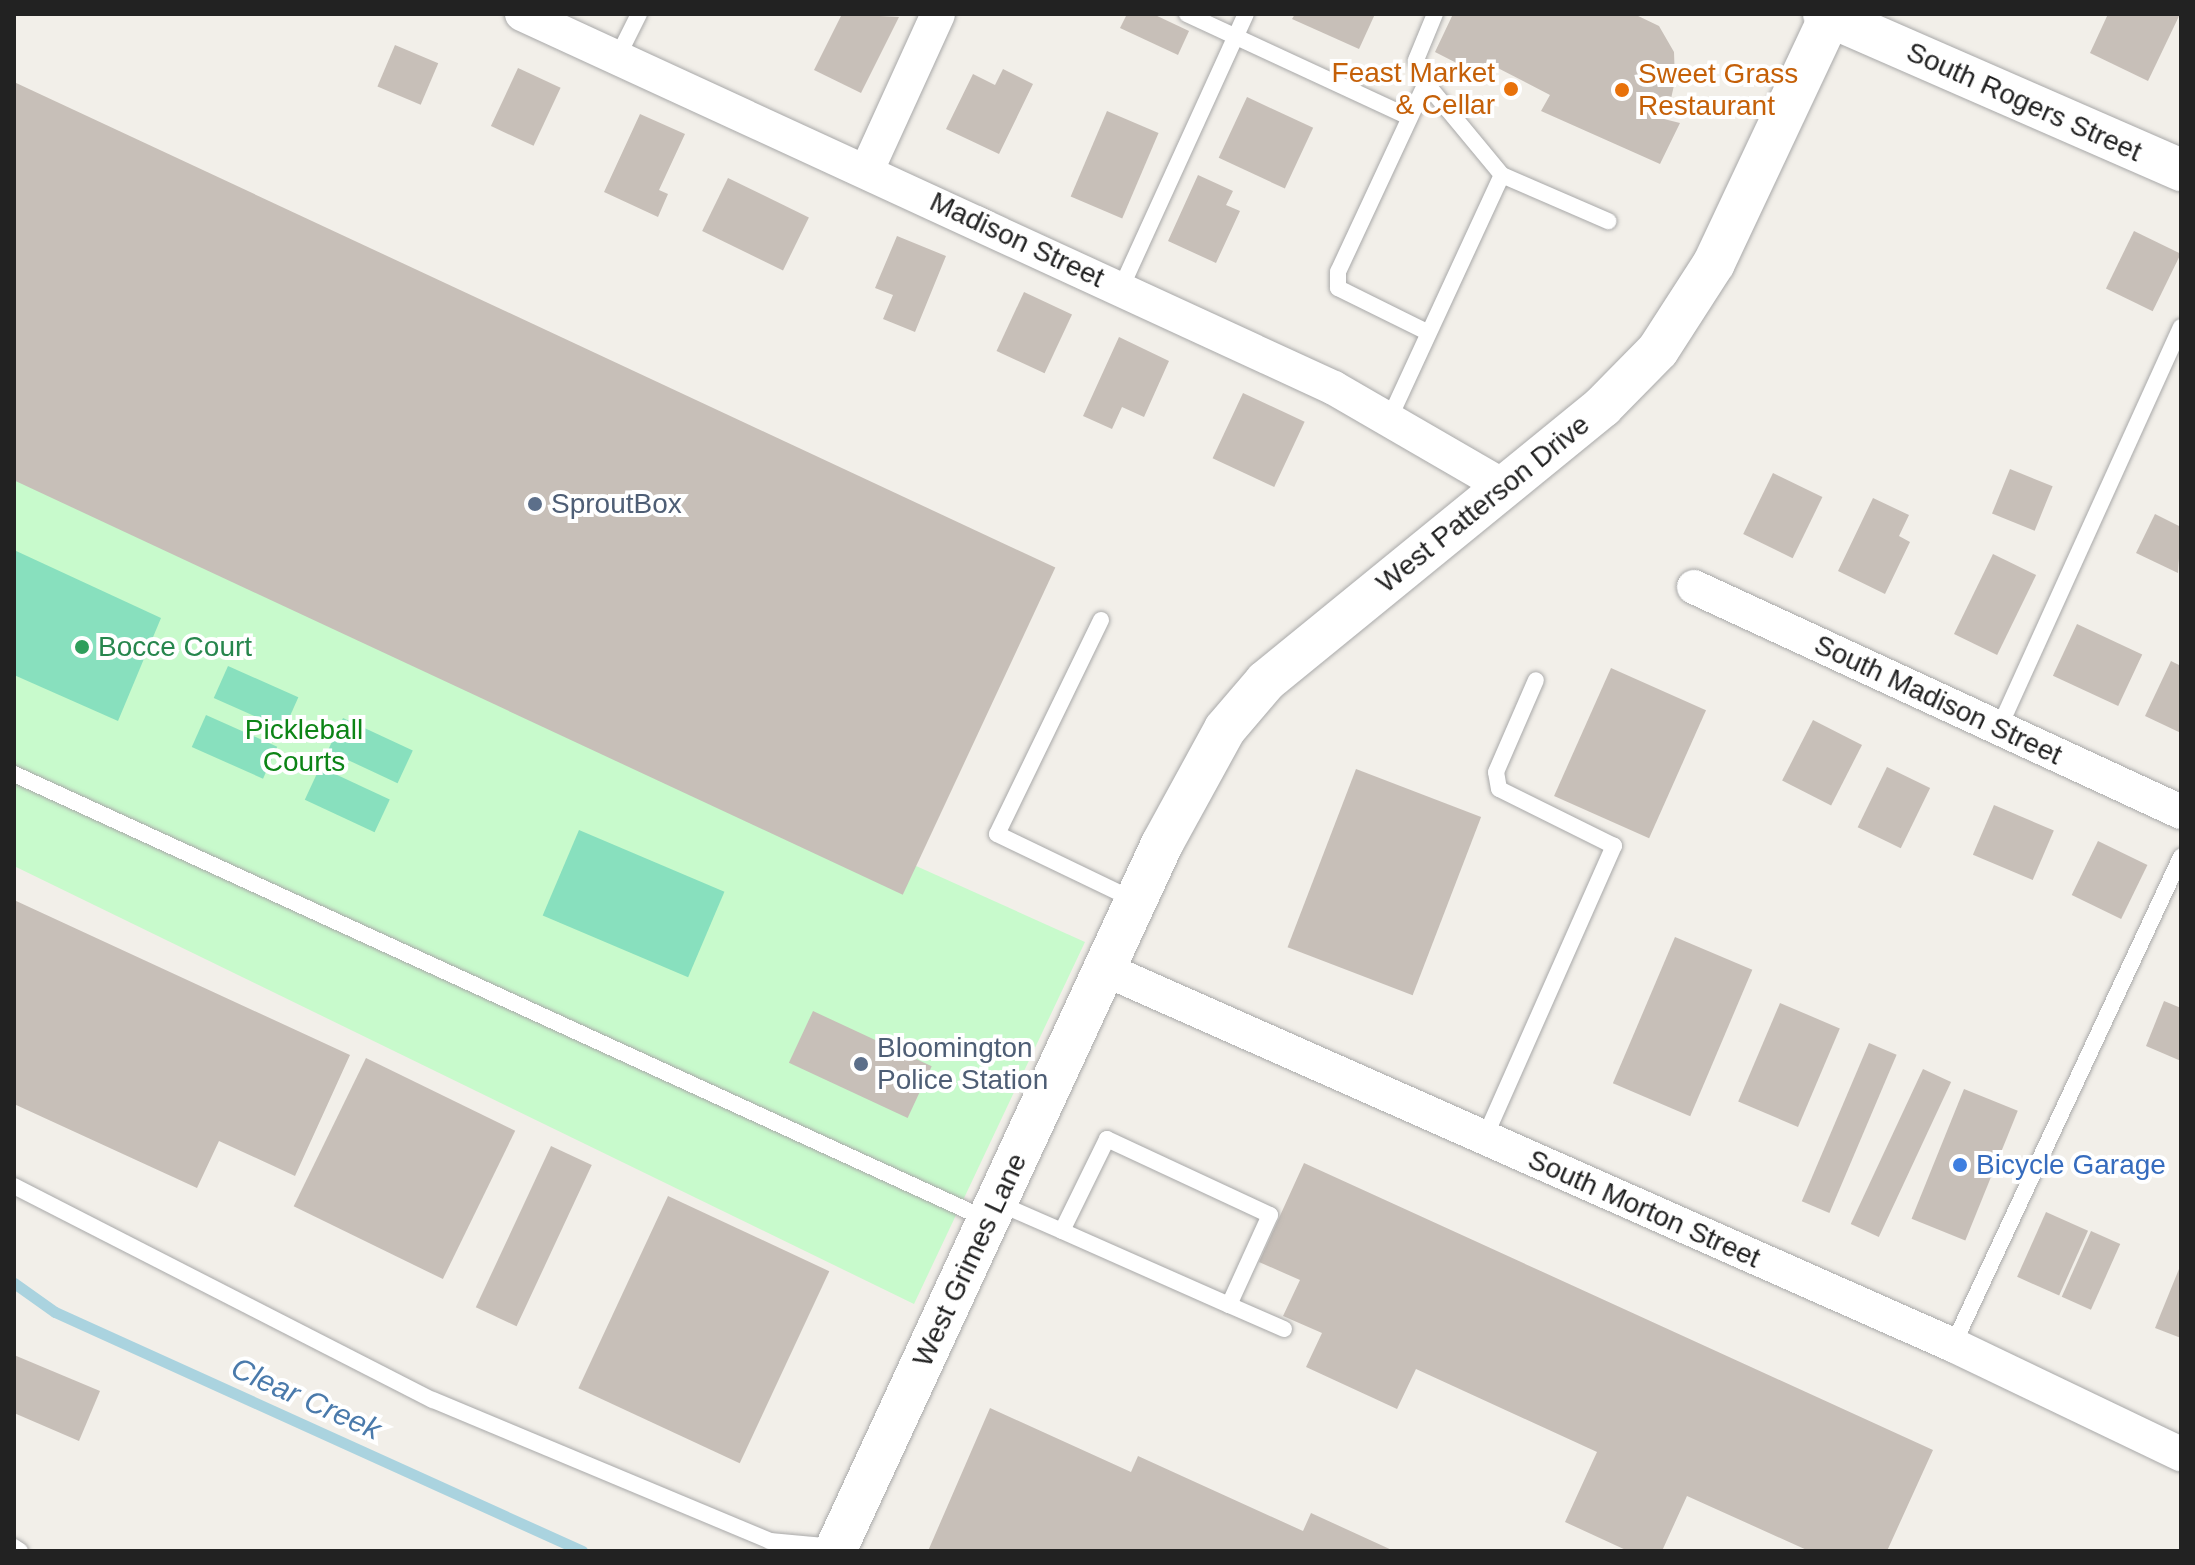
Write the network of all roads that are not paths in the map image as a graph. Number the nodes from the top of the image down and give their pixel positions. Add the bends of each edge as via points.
1 (522, 14) edge
2 (639, 14) edge
3 (938, 14) edge
4 (1187, 14) edge
5 (1246, 14) edge
6 (1435, 14) edge
7 (1828, 15) edge
8 (1236, 37) junction
9 (617, 58) junction
10 (1426, 83) junction
11 (1407, 116) junction
12 (867, 170) junction
13 (2181, 170) edge
14 (1502, 175) junction
15 (1608, 221) dead end
16 (1121, 288) junction
17 (2181, 327) edge
18 (1427, 332) junction
19 (1391, 415) junction
20 (1503, 486) junction
21 (1694, 587) dead end
22 (1101, 620) dead end
23 (1536, 680) dead end
24 (1999, 728) junction
25 (14, 774) edge
26 (2181, 812) edge
27 (2181, 857) edge
28 (1136, 901) junction
29 (1104, 969) junction
30 (1484, 1139) junction
31 (14, 1186) edge
32 (994, 1212) junction
33 (1062, 1231) junction
34 (1229, 1305) junction
35 (1284, 1329) dead end
36 (1953, 1345) junction
37 (2181, 1454) edge
38 (14, 1547) edge
39 (836, 1549) edge
40 (20, 1551) edge

1 - 9 street, Madison Street
2 - 9 lane
3 - 12 street
4 - 8 lane
5 - 8 lane
6 - 10 lane via 1416,60
7 - 13 street, South Rogers Street
7 - 20 street, West Patterson Drive via 1714,263 1658,350 1602,407
8 - 11 lane
8 - 16 lane
9 - 12 street, Madison Street
10 - 11 lane
10 - 14 lane
11 - 18 lane via 1338,272 1338,288
12 - 16 street, Madison Street
14 - 15 lane
14 - 18 lane
16 - 19 street, Madison Street
17 - 24 lane
18 - 19 lane
19 - 20 street, Madison Street
20 - 28 street, West Patterson Drive via 1266,681 1225,729
21 - 24 street, South Madison Street
22 - 28 lane via 997,834
23 - 30 lane via 1496,772 1499,789 1614,846
24 - 26 street, South Madison Street
25 - 32 lane
27 - 36 lane
28 - 29 street, West Patterson Drive
29 - 30 street, South Morton Street
29 - 32 street, West Grimes Lane
30 - 36 street, South Morton Street
31 - 39 lane via 433,1400 770,1541 815,1541
32 - 33 lane
32 - 39 street, West Grimes Lane
33 - 34 lane
33 - 34 lane via 1107,1139 1270,1215
34 - 35 lane
36 - 37 street, South Morton Street
38 - 40 lane

